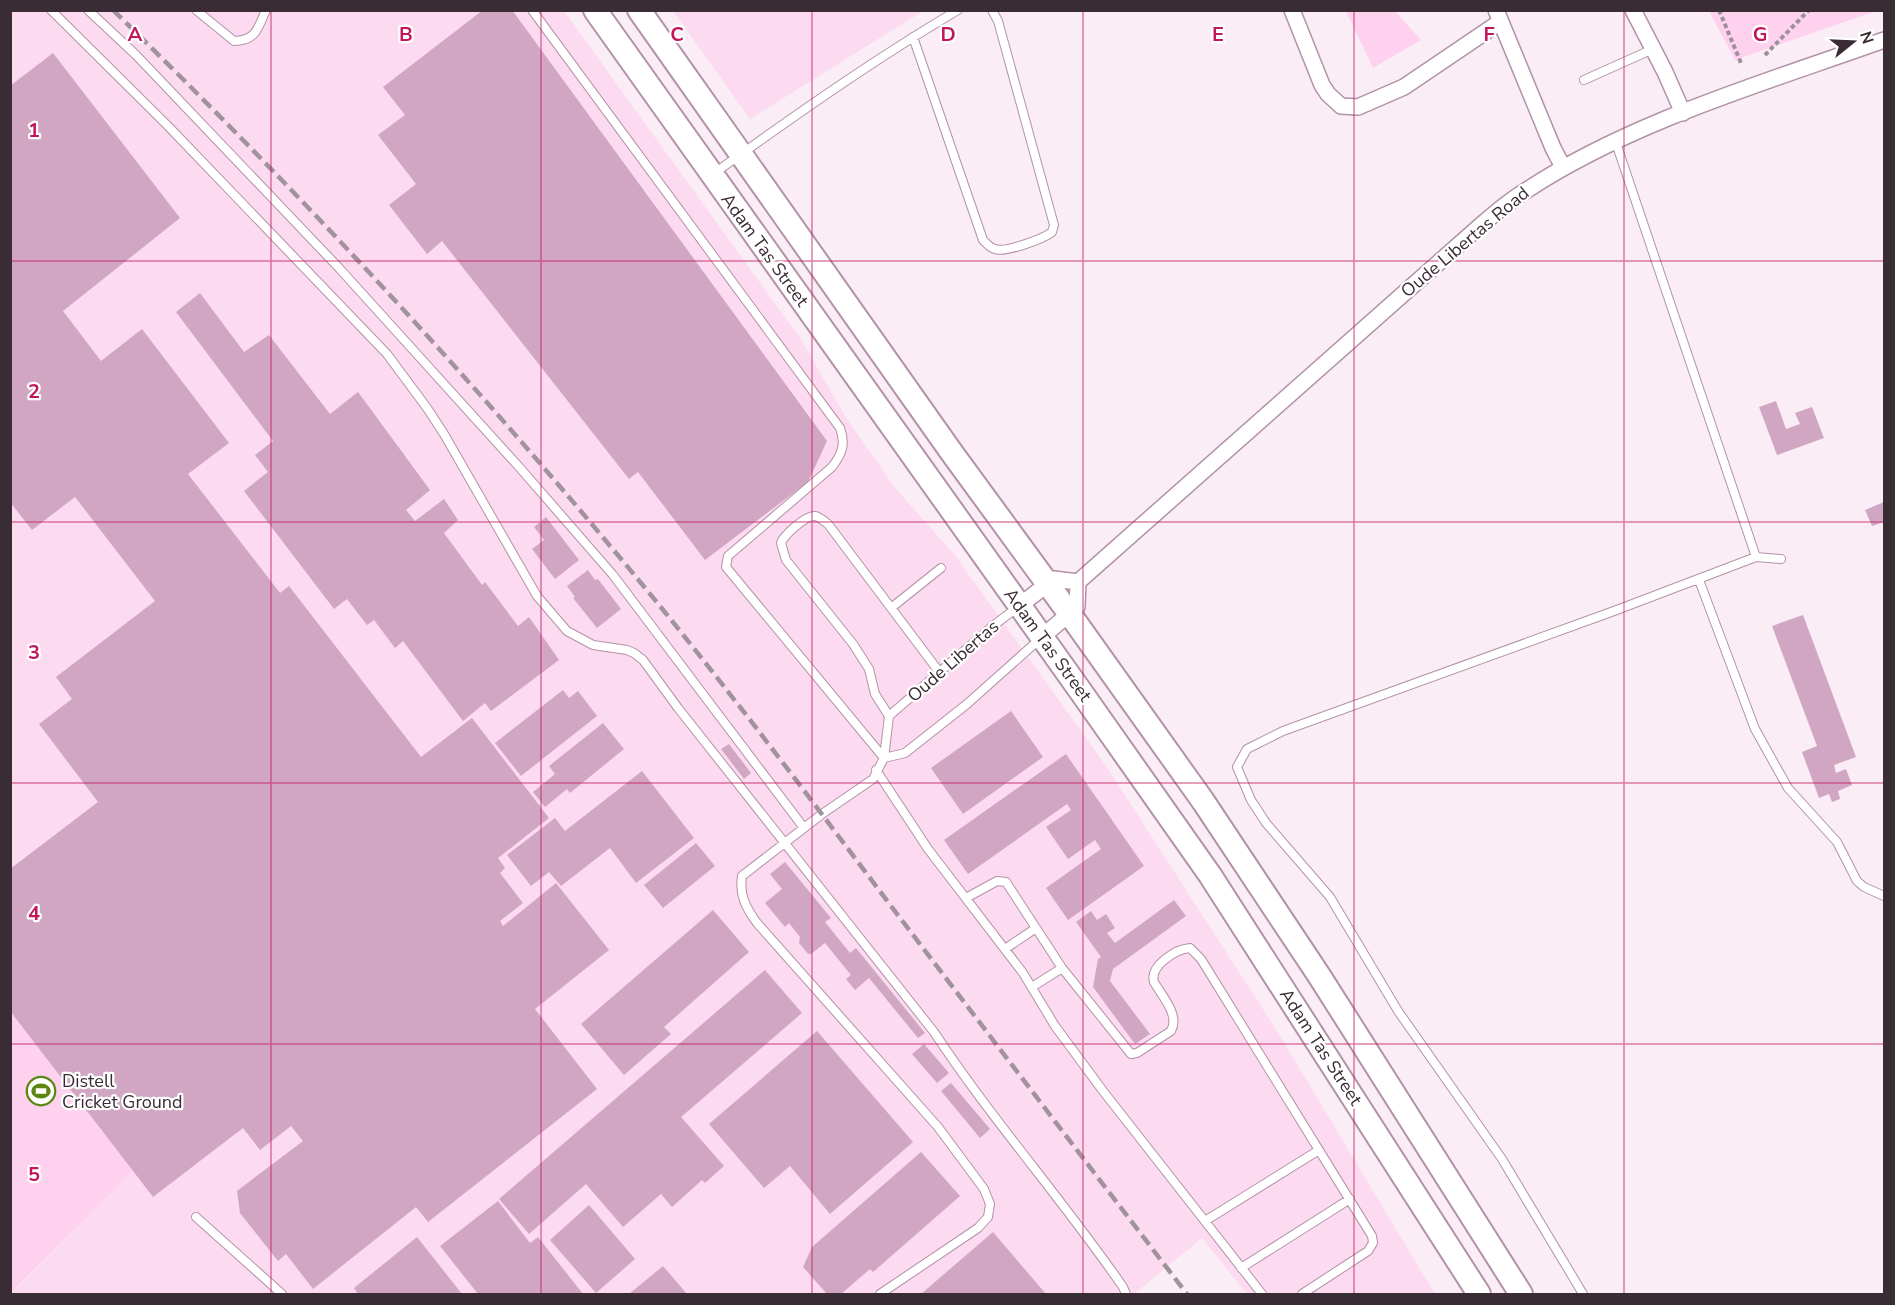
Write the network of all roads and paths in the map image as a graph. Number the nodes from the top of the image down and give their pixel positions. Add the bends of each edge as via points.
1 (51, 10) edge
2 (88, 10) edge
3 (196, 10) edge
4 (266, 10) edge
5 (532, 10) edge
6 (595, 10) edge
7 (639, 10) edge
8 (958, 10) edge
9 (992, 10) edge
10 (1292, 10) edge
11 (1633, 10) edge
12 (1719, 10) edge
13 (1809, 10) edge
14 (1498, 16) edge
15 (913, 37) junction
16 (1884, 40) edge
17 (1653, 49) junction
18 (1765, 55) dead end
19 (1741, 63) dead end
20 (1584, 80) dead end
21 (1683, 113) junction
22 (1616, 140) junction
23 (741, 154) junction
24 (1563, 167) junction
25 (712, 175) junction
26 (1756, 557) junction
27 (1781, 559) dead end
28 (941, 568) dead end
29 (1699, 580) junction
30 (1078, 582) junction
31 (1047, 584) junction
32 (1019, 606) junction
33 (891, 608) junction
34 (1069, 613) junction
35 (1042, 637) junction
36 (940, 673) junction
37 (889, 716) junction
38 (884, 758) junction
39 (876, 771) junction
40 (804, 828) junction
41 (784, 843) junction
42 (1884, 896) edge
43 (966, 898) junction
44 (1036, 928) junction
45 (1005, 950) junction
46 (1062, 968) junction
47 (1032, 987) junction
48 (1319, 1150) junction
49 (1350, 1199) junction
50 (196, 1217) dead end
51 (1205, 1221) junction
52 (1241, 1268) junction
53 (282, 1294) edge
54 (880, 1294) edge
55 (1126, 1294) edge
56 (1262, 1294) edge
57 (1302, 1294) edge
58 (1479, 1294) edge
59 (1521, 1294) edge
60 (1583, 1294) edge

1 - 41 lane via 387,354 428,408 548,610 567,632 586,643 627,650 643,660
2 - 40 lane via 136,55 339,268 520,468 613,575
3 - 4 lane via 234,41 242,41 254,34
5 - 38 lane via 840,428 845,441 832,467 728,556 726,567
6 - 25 main road, Adam Tas Street
7 - 23 main road, Adam Tas Street
8 - 15 lane
9 - 15 lane via 1054,225 1041,239 1001,250 983,240
10 - 14 street via 1322,85 1341,106 1353,108 1404,87
11 - 17 street
12 - 19 path
13 - 18 path
14 - 24 street
15 - 23 lane
16 - 21 street, Oude Libertas Road
17 - 20 lane
17 - 21 street
21 - 22 street, Oude Libertas Road
22 - 24 street, Oude Libertas Road
22 - 26 lane
23 - 25 lane
23 - 31 main road, Adam Tas Street
24 - 30 street, Oude Libertas Road via 1480,226
25 - 32 main road, Adam Tas Street
26 - 27 lane
26 - 29 lane
28 - 33 lane
29 - 42 lane via 1755,729 1788,788 1837,842 1857,881
29 - 60 lane via 1283,731 1247,749 1237,767 1266,823 1330,897 1398,1011 1502,1160
30 - 31 street via 1054,579
30 - 34 street via 1077,606
31 - 32 street
31 - 34 main road, Adam Tas Street
32 - 35 main road, Adam Tas Street
32 - 36 lane, Oude Libertas
33 - 36 lane
33 - 37 lane via 821,518 808,517 784,537 781,543 786,560 853,644 869,669 875,694
34 - 35 street
34 - 59 main road, Adam Tas Street via 1203,801
35 - 38 lane via 904,753
35 - 58 main road, Adam Tas Street via 1216,885
36 - 37 lane, Oude Libertas
37 - 38 lane
38 - 39 lane
39 - 40 lane via 873,779
39 - 43 lane
40 - 41 lane
41 - 54 lane via 742,876 746,907 938,1127 984,1189 990,1204 988,1217 978,1228
41 - 55 lane via 934,1032 963,1077 1089,1238
43 - 44 lane via 997,881 1006,882
43 - 45 lane
44 - 45 lane
44 - 46 lane
45 - 47 lane
46 - 47 lane
46 - 48 lane via 1131,1054 1171,1031 1175,1019 1152,977 1160,964 1190,948 1201,959
47 - 51 lane via 1102,1091
48 - 49 lane
48 - 51 lane
49 - 52 lane
49 - 57 lane via 1372,1236 1371,1247
50 - 53 lane
51 - 52 lane
52 - 56 lane

